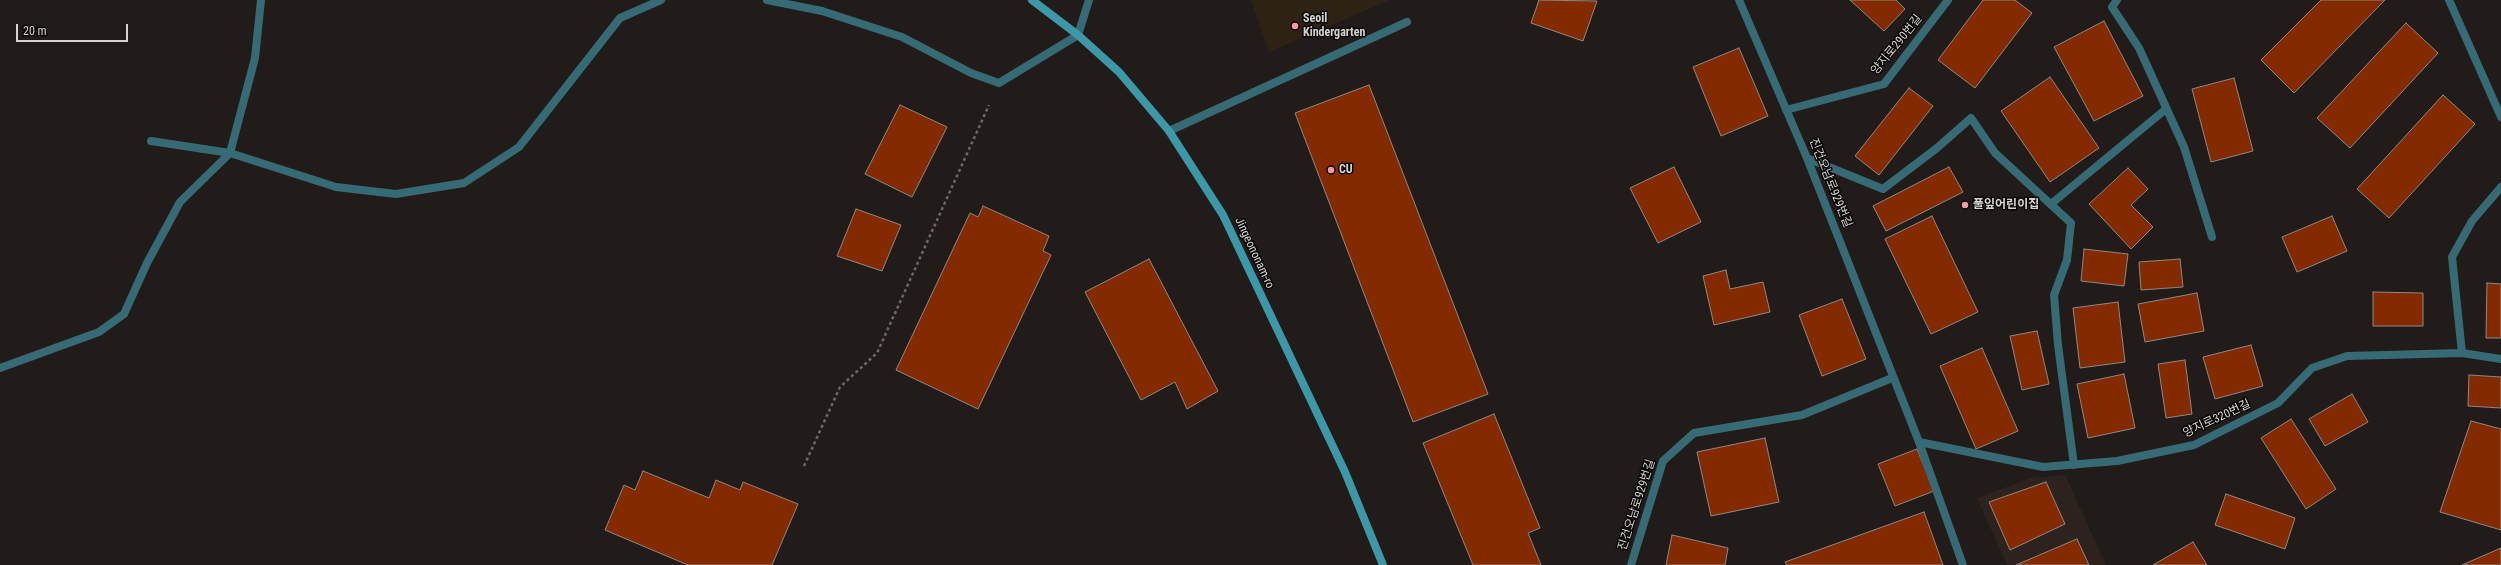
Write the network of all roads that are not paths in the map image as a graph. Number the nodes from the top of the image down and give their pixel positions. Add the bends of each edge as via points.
1 (261, 0) edge
2 (660, 0) edge
3 (767, 0) edge
4 (1032, 0) edge
5 (1089, 0) edge
6 (1739, 0) edge
7 (1948, 0) edge
8 (2117, 0) edge
9 (2449, 0) edge
10 (1407, 22) dead end
11 (1078, 34) junction
12 (2166, 109) junction
13 (1786, 110) junction
14 (2501, 117) edge
15 (1169, 131) junction
16 (151, 141) dead end
17 (230, 153) junction
18 (1807, 158) junction
19 (2501, 187) edge
20 (2051, 204) junction
21 (2212, 237) dead end
22 (2462, 353) junction
23 (2501, 359) edge
24 (0, 368) edge
25 (1892, 378) junction
26 (1919, 442) junction
27 (2074, 465) junction
28 (1383, 565) edge
29 (1631, 565) edge
30 (1963, 565) edge

1 - 17 lane via 255,58
2 - 17 lane via 620,18 519,147 464,183 396,194 336,187
3 - 11 lane via 822,11 902,37 971,73 999,83
4 - 11 main road, Jingeononam-ro
5 - 11 lane
6 - 13 lane, 진건오남로929번길
7 - 13 lane, 양지로290번길 via 1884,84
8 - 12 lane via 2112,7 2139,48
9 - 14 lane
10 - 15 lane
11 - 15 main road, Jingeononam-ro via 1118,72
12 - 20 lane
12 - 21 lane via 2184,147
13 - 18 lane, 진건오남로929번길
15 - 28 main road, Jingeononam-ro via 1223,215 1345,472
16 - 17 lane
17 - 24 lane via 180,202 146,264 124,314 99,332
18 - 20 lane via 1882,189 1937,148 1970,118 1995,153
18 - 25 lane, 진건오남로929번길
19 - 22 lane via 2472,220 2452,257
20 - 27 lane via 2071,223 2067,260 2054,295
22 - 23 lane, 양지로320번길
22 - 27 lane, 양지로320번길 via 2347,356 2312,368 2278,403 2194,445 2117,461
25 - 26 lane, 진건오남로929번길
25 - 29 lane, 진건오남로929번길 via 1802,415 1694,433 1662,461
26 - 27 lane, 양지로320번길 via 2043,467
26 - 30 lane, 진건오남로929번길

